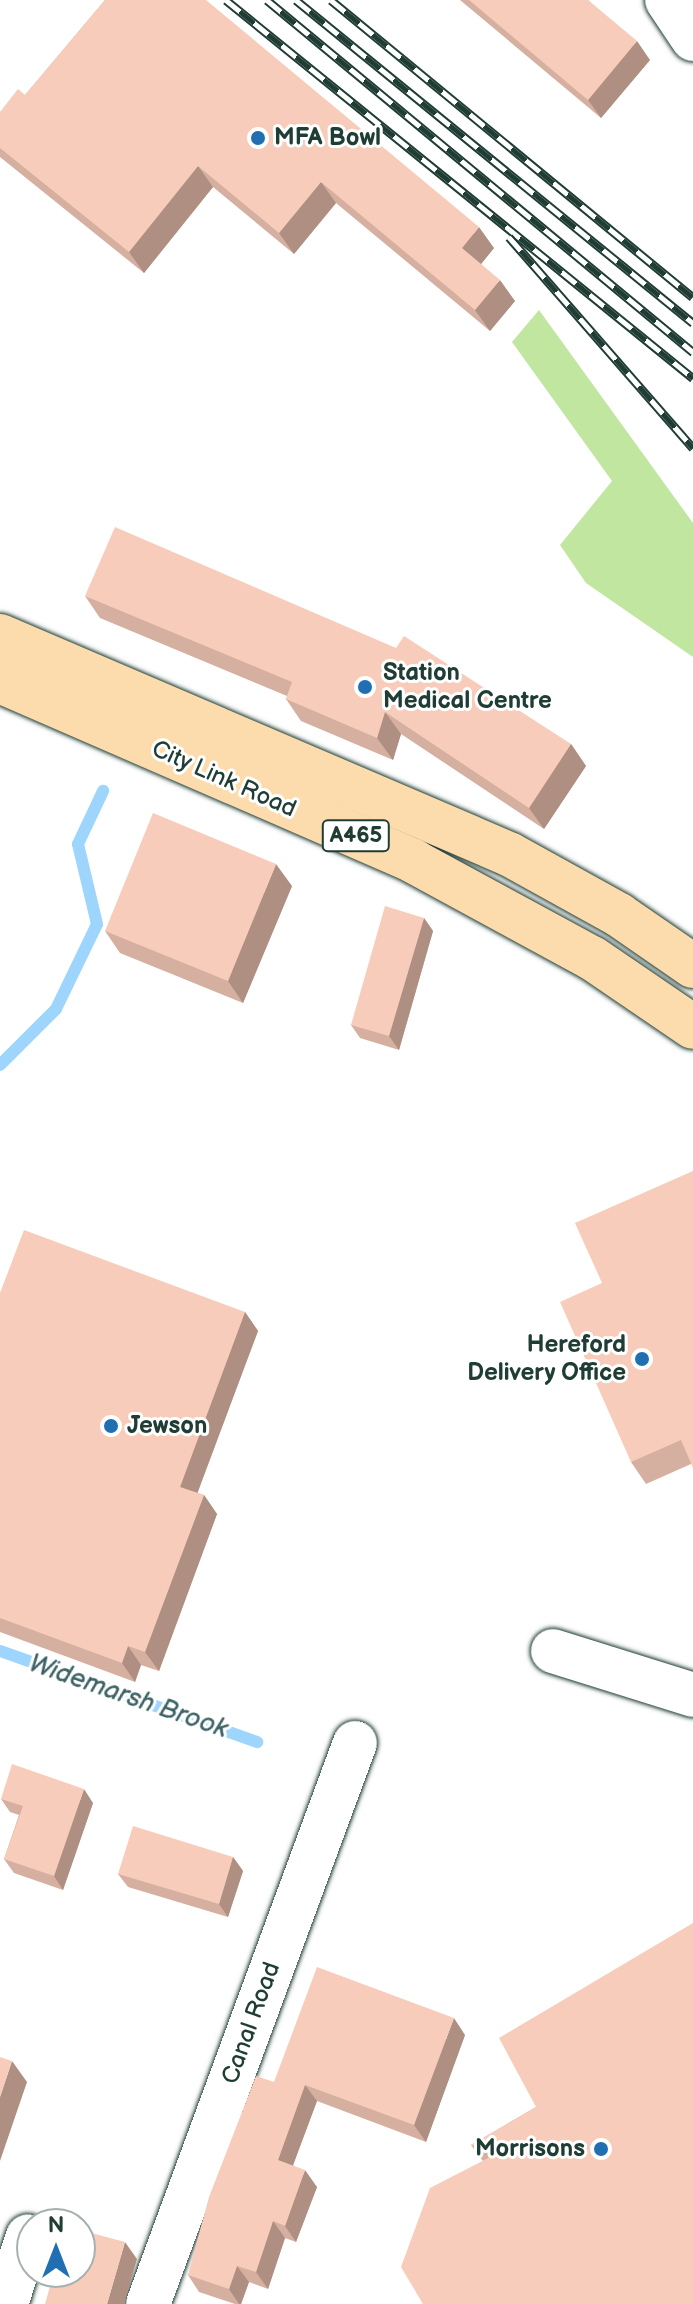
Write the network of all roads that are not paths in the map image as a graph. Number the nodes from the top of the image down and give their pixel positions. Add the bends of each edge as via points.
1 (0, 636) edge
2 (0, 681) edge
3 (693, 966) edge
4 (693, 1027) edge
5 (553, 1651) dead end
6 (693, 1695) edge
7 (355, 1743) dead end
8 (16, 2273) edge
9 (6, 2304) edge
10 (148, 2304) edge

1 - 3 highway, City Link Road / A465 via 509,854 619,915
2 - 4 highway, City Link Road / A465 via 413,861 592,958
5 - 6 street
7 - 10 street, Canal Road
8 - 9 street

